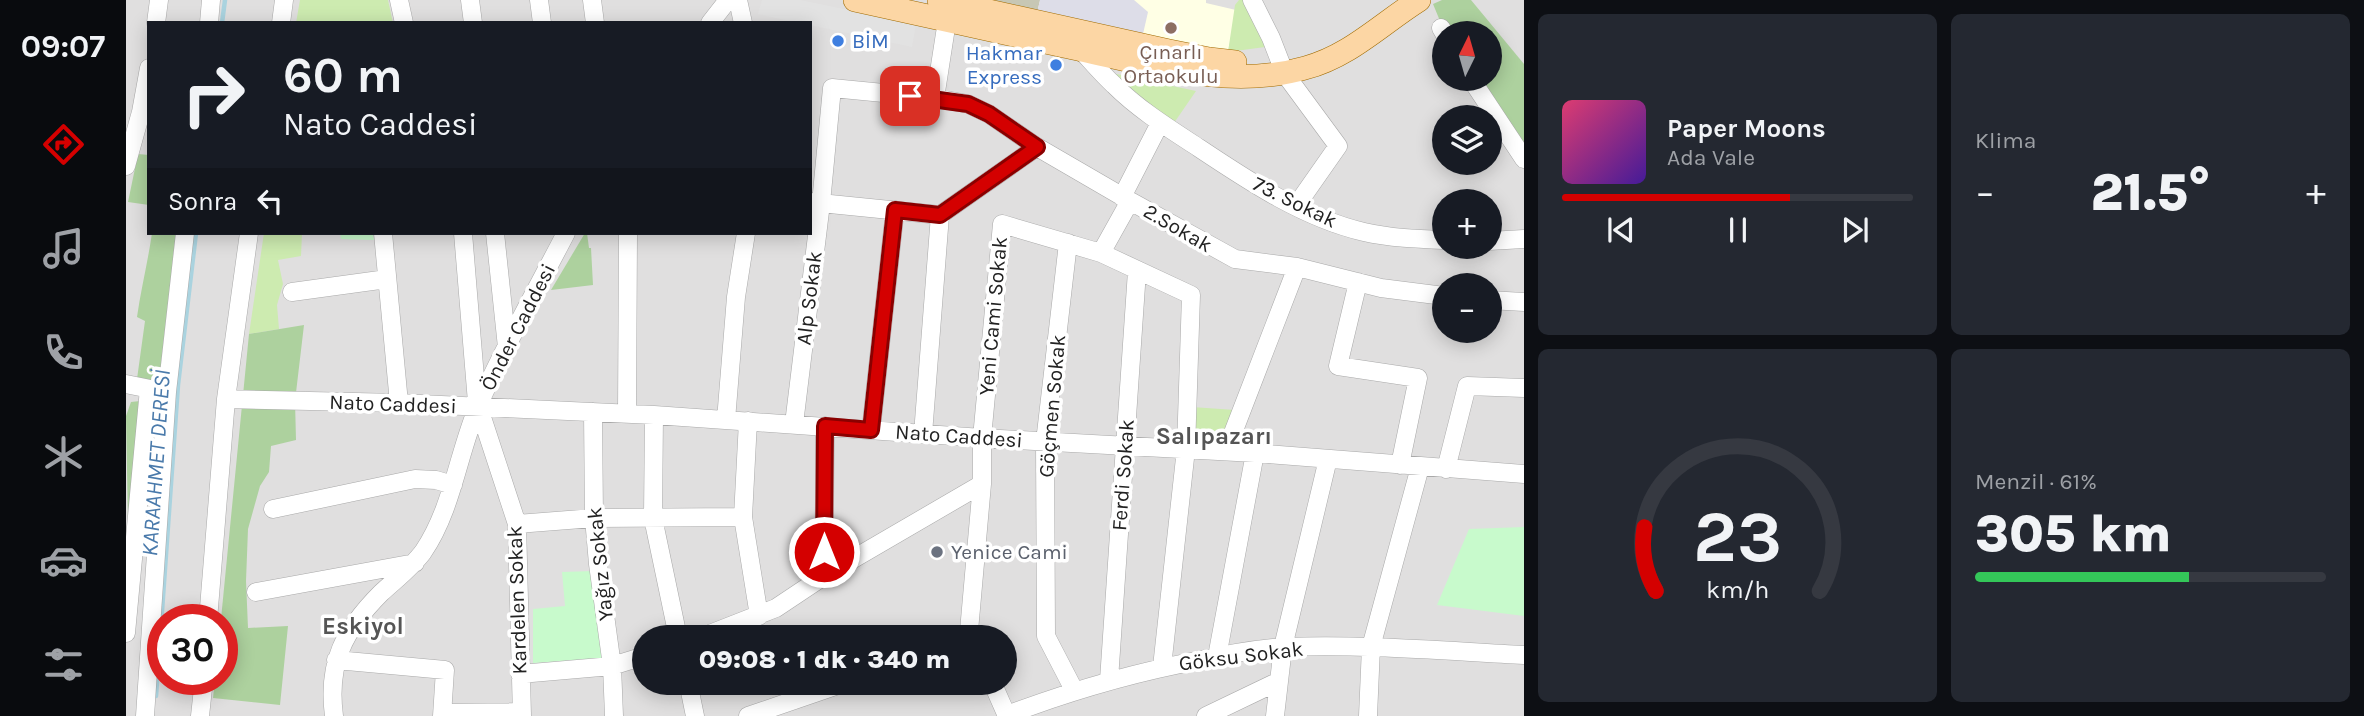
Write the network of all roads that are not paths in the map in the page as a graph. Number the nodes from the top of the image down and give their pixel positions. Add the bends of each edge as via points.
1 (159, 0) edge
2 (211, 0) edge
3 (284, 0) edge
4 (399, 0) edge
5 (470, 0) edge
6 (539, 0) edge
7 (593, 0) edge
8 (728, 0) edge
9 (738, 0) edge
10 (855, 0) edge
11 (1252, 0) edge
12 (1394, 0) edge
13 (1419, 0) edge
14 (946, 5) edge
15 (156, 21) edge
16 (209, 21) edge
17 (281, 21) edge
18 (404, 21) edge
19 (473, 21) edge
20 (542, 21) edge
21 (596, 21) edge
22 (712, 21) edge
23 (743, 21) edge
24 (1082, 50) junction
25 (1282, 66) junction
26 (147, 79) edge
27 (832, 88) joint
28 (1479, 91) edge
29 (935, 98) junction
30 (1160, 123) junction
31 (1037, 147) junction
32 (1524, 159) edge
33 (126, 166) edge
34 (1126, 199) junction
35 (816, 202) edge
36 (1296, 206) junction
37 (895, 210) junction
38 (940, 215) junction
39 (185, 235) edge
40 (249, 235) edge
41 (383, 235) edge
42 (463, 235) edge
43 (495, 235) edge
44 (565, 235) edge
45 (628, 235) edge
46 (746, 235) edge
47 (1432, 239) edge
48 (1524, 239) edge
49 (1502, 240) edge
50 (1068, 243) junction
51 (1101, 253) junction
52 (1297, 267) junction
53 (1137, 271) junction
54 (387, 279) junction
55 (1358, 282) junction
56 (292, 292) dead end
57 (1432, 295) edge
58 (1502, 301) edge
59 (1524, 302) edge
60 (507, 347) junction
61 (126, 384) edge
62 (1524, 388) edge
63 (158, 390) junction
64 (226, 399) junction
65 (399, 403) junction
66 (478, 407) junction
67 (593, 412) junction
68 (627, 414) junction
69 (654, 415) junction
70 (726, 420) junction
71 (748, 421) junction
72 (794, 424) junction
73 (825, 426) junction
74 (871, 430) junction
75 (923, 434) junction
76 (982, 438) junction
77 (1045, 442) junction
78 (1125, 446) junction
79 (1186, 449) junction
80 (1226, 452) junction
81 (1255, 453) junction
82 (1328, 460) junction
83 (1400, 465) junction
84 (1420, 467) junction
85 (1446, 469) junction
86 (1524, 474) edge
87 (982, 484) junction
88 (453, 485) junction
89 (273, 509) dead end
90 (743, 517) junction
91 (594, 518) junction
92 (653, 518) junction
93 (517, 524) junction
94 (415, 563) junction
95 (824, 576) junction
96 (256, 592) dead end
97 (209, 604) edge
98 (759, 615) junction
99 (675, 625) edge
100 (733, 625) edge
101 (966, 625) edge
102 (126, 633) edge
103 (1283, 647) junction
104 (1371, 648) junction
105 (1524, 655) edge
106 (1217, 657) junction
107 (336, 660) junction
108 (632, 660) edge
109 (612, 666) junction
110 (1162, 667) junction
111 (520, 674) junction
112 (1109, 680) junction
113 (1279, 681) junction
114 (1074, 690) junction
115 (202, 695) edge
116 (691, 695) edge
117 (809, 695) edge
118 (998, 695) edge
119 (442, 714) edge
120 (522, 714) edge
121 (1007, 715) edge
122 (145, 716) edge
123 (200, 716) edge
124 (334, 716) edge
125 (614, 716) edge
126 (695, 716) edge
127 (748, 716) edge
128 (1206, 716) edge
129 (1275, 716) edge
130 (1368, 716) edge

1 - 15 street
2 - 16 street
3 - 17 street
4 - 18 street
5 - 19 street
6 - 20 street
7 - 21 street
8 - 22 street
9 - 23 street
10 - 14 main road
11 - 25 street
12 - 25 main road via 1361,25
13 - 25 main road via 1354,46 1308,68
14 - 24 main road
14 - 25 main road via 1209,59
14 - 29 street
24 - 25 main road via 1198,74 1258,77
24 - 30 street, 73. Sokak via 1113,85
25 - 36 street via 1338,146
26 - 33 street
27 - 29 street, 2.Sokak
27 - 35 street, Alp Sokak
28 - 32 street
29 - 31 street, 2.Sokak via 980,109
30 - 34 street
30 - 36 street, 73. Sokak
31 - 34 street, 2.Sokak
31 - 38 street
34 - 51 street
34 - 52 street, 2.Sokak via 1235,260
35 - 37 street
35 - 72 street, Alp Sokak
36 - 47 street, 73. Sokak via 1362,232
37 - 38 street
37 - 74 street
38 - 75 street
39 - 63 street
40 - 64 street
41 - 54 street
42 - 66 street
43 - 60 street
44 - 60 street, Önder Caddesi
45 - 68 street
46 - 70 street
48 - 49 street
50 - 51 street, Yeni Cami Sokak
50 - 76 street, Yeni Cami Sokak via 1002,224
50 - 77 street, Göçmen Sokak
51 - 53 street, Yeni Cami Sokak
52 - 55 street, 2.Sokak
52 - 80 street
53 - 78 street, Ferdi Sokak
53 - 79 street, Yeni Cami Sokak via 1191,295
54 - 56 street
54 - 65 street
55 - 57 street, 2.Sokak
55 - 83 street via 1338,366 1418,378
58 - 59 street
60 - 66 street, Önder Caddesi
61 - 63 street
62 - 85 street via 1467,386
63 - 102 street
63 - 122 street
64 - 65 street, Nato Caddesi
64 - 97 street
65 - 66 street, Nato Caddesi
66 - 67 street, Nato Caddesi
66 - 88 street, Önder Caddesi
66 - 93 street, Kardelen Sokak
67 - 68 street, Nato Caddesi
67 - 91 street, Yağız Sokak
68 - 69 street, Nato Caddesi
69 - 70 street, Nato Caddesi
69 - 92 street
70 - 71 street, Nato Caddesi
71 - 72 street, Nato Caddesi
71 - 90 street
72 - 73 street, Nato Caddesi
73 - 74 street, Nato Caddesi
73 - 95 street
74 - 75 street, Nato Caddesi
75 - 76 street, Nato Caddesi
76 - 77 street, Nato Caddesi
76 - 87 street, Yeni Cami Sokak
77 - 78 street, Nato Caddesi
77 - 114 street, Göçmen Sokak via 1046,636
78 - 79 street, Nato Caddesi
78 - 112 street, Ferdi Sokak
79 - 80 street, Nato Caddesi
79 - 110 street
80 - 81 street, Nato Caddesi
81 - 82 street, Nato Caddesi
81 - 106 street
82 - 83 street, Nato Caddesi
82 - 103 street
83 - 84 street, Nato Caddesi
84 - 85 street, Nato Caddesi
84 - 104 street
85 - 86 street, Nato Caddesi
87 - 95 street
87 - 101 street, Yeni Cami Sokak
88 - 89 street via 415,480
88 - 94 street, Önder Caddesi via 431,539
90 - 92 street
90 - 98 street
91 - 92 street
91 - 93 street
91 - 109 street, Yağız Sokak
92 - 99 street
93 - 111 street, Kardelen Sokak
94 - 96 street
94 - 107 street, Önder Caddesi via 354,623
95 - 98 street
98 - 100 street
103 - 104 street, Göksu Sokak
103 - 106 street, Göksu Sokak
103 - 113 street
104 - 105 street, Göksu Sokak
104 - 130 street
106 - 110 street, Göksu Sokak
107 - 119 street via 445,670
107 - 124 street, Önder Caddesi
108 - 109 street
109 - 111 street
109 - 125 street, Yağız Sokak
110 - 112 street, Göksu Sokak
111 - 120 street, Kardelen Sokak
112 - 114 street, Göksu Sokak
113 - 128 street
113 - 129 street
114 - 121 street, Göksu Sokak
115 - 123 street
116 - 126 street
117 - 127 street
118 - 121 street
119 - 120 street

